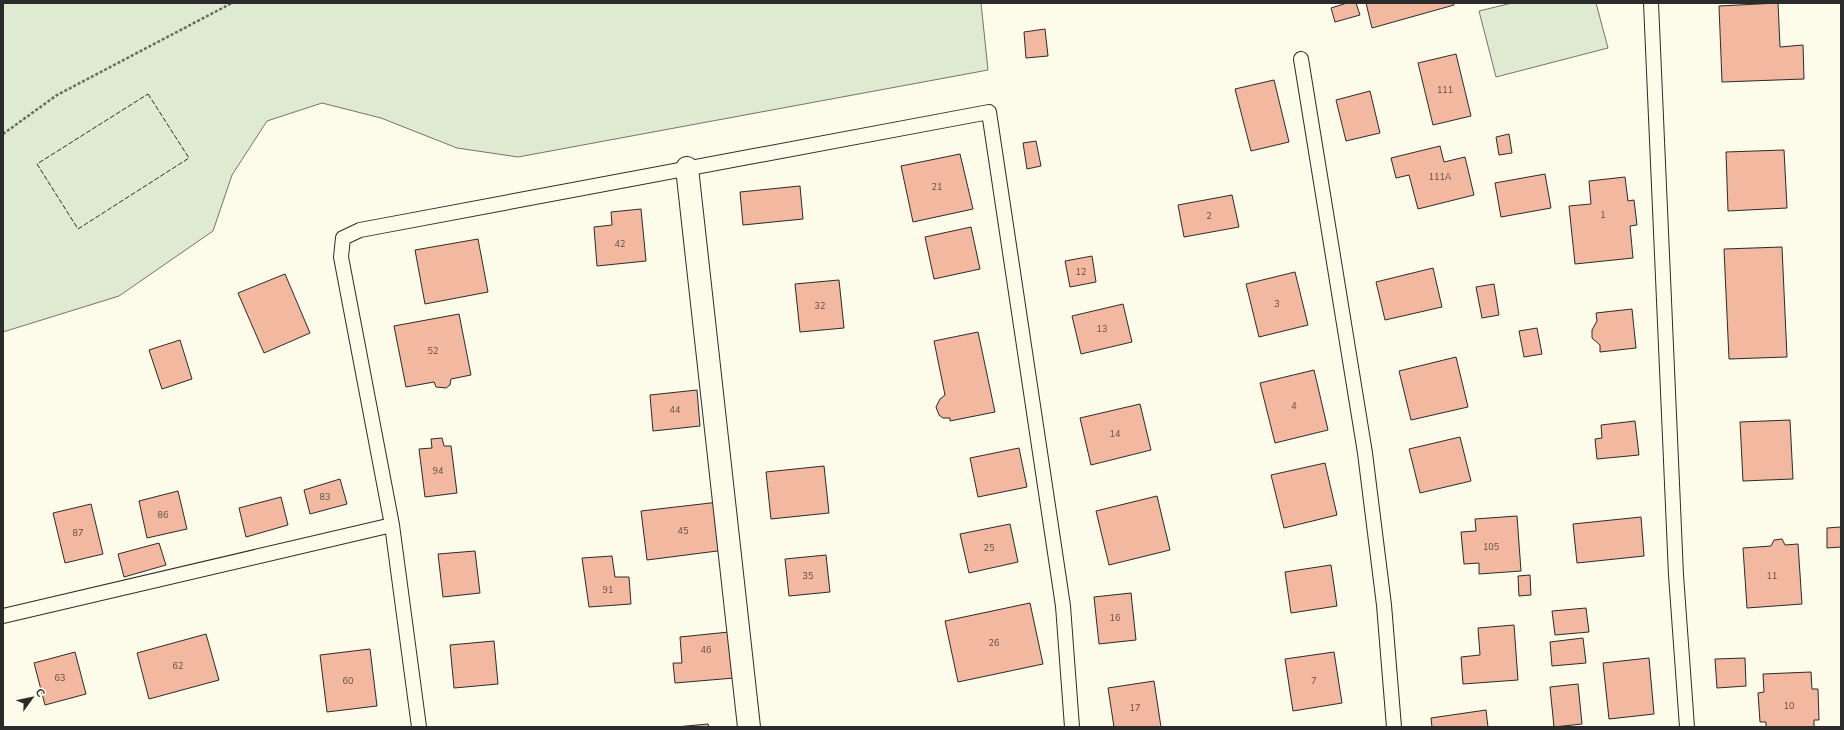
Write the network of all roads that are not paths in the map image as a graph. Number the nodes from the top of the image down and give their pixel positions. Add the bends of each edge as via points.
1 (1651, 3) edge
2 (1301, 59) dead end
3 (687, 168) junction
4 (392, 525) junction
5 (3, 616) edge
6 (419, 727) edge
7 (749, 727) edge
8 (1072, 727) edge
9 (1394, 727) edge
10 (1687, 727) edge

1 - 10 lane via 1676,567
2 - 9 lane via 1365,453 1384,604
3 - 4 lane via 360,230 343,238 341,257
3 - 7 street
3 - 8 lane via 988,112 1063,606
4 - 5 lane
4 - 6 lane

